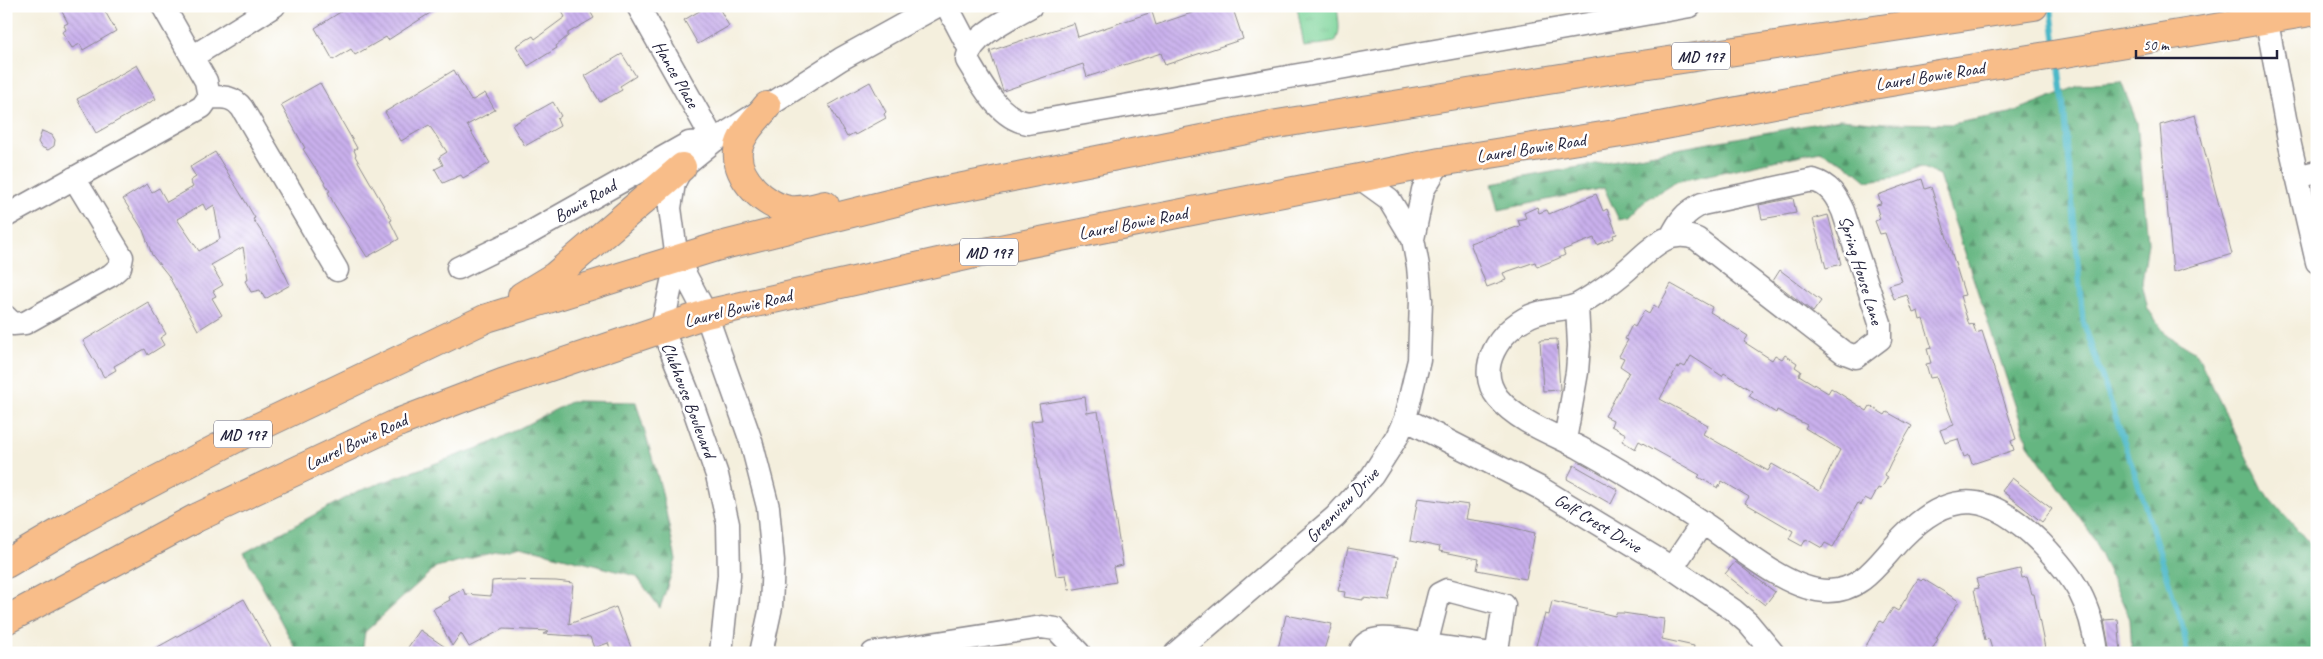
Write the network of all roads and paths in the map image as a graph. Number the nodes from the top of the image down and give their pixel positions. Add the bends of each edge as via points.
1 (163, 6) edge
2 (274, 6) edge
3 (638, 6) edge
4 (937, 6) edge
5 (947, 6) edge
6 (1031, 6) edge
7 (1690, 6) edge
8 (2027, 7) edge
9 (2317, 11) edge
10 (2266, 13) edge
11 (970, 50) junction
12 (192, 57) junction
13 (209, 97) junction
14 (767, 106) junction
15 (714, 141) junction
16 (1440, 162) junction
17 (682, 166) junction
18 (2307, 174) edge
19 (74, 178) junction
20 (1360, 178) junction
21 (928, 194) junction
22 (6, 216) edge
23 (1671, 237) junction
24 (1413, 239) junction
25 (677, 259) junction
26 (2317, 262) edge
27 (458, 268) dead end
28 (336, 270) dead end
29 (1577, 305) junction
30 (706, 314) junction
31 (6, 317) edge
32 (487, 318) junction
33 (662, 328) junction
34 (1404, 419) junction
35 (1564, 440) junction
36 (1703, 522) junction
37 (6, 564) edge
38 (1672, 568) junction
39 (6, 620) edge
40 (1426, 649) edge
41 (722, 653) edge
42 (761, 653) edge
43 (873, 653) edge
44 (1079, 653) edge
45 (1176, 653) edge
46 (1360, 653) edge
47 (1486, 653) edge
48 (1772, 653) edge
49 (2097, 653) edge

1 - 12 street
2 - 12 street
3 - 15 street, Hance Place
4 - 14 street, Bowie Road
5 - 11 street
6 - 11 street via 984,35
7 - 11 street via 1028,123 1014,120 1001,110 967,60
8 - 21 main road, MD 197 via 1271,125
9 - 10 main road, Laurel Bowie Road / MD 197
10 - 16 main road, Laurel Bowie Road / MD 197 via 2070,53 1867,86 1634,131
10 - 18 street
12 - 13 street via 206,81
13 - 19 street via 194,112
13 - 28 street via 236,100 242,108
14 - 15 street, Bowie Road
14 - 21 main road via 742,139 738,152 739,165 764,199 777,206 799,210 897,188 913,187
15 - 17 street, Bowie Road
15 - 27 street, Bowie Road via 689,143
16 - 20 main road, Laurel Bowie Road / MD 197
16 - 24 street, Greenview Drive via 1423,190
17 - 25 street via 674,183 670,208
17 - 32 main road via 555,276
18 - 26 street
19 - 22 street
19 - 31 street via 122,257 120,267 25,323 12,324
20 - 24 street via 1389,199
20 - 30 main road, Laurel Bowie Road / MD 197 via 970,255
21 - 25 main road, MD 197
23 - 23 street, Spring House Lane via 1679,235 1697,239 1843,352 1856,357 1880,339 1880,323 1842,211 1836,195 1823,183 1814,180 1702,204 1688,210
23 - 29 street via 1650,249 1610,284
24 - 34 street, Greenview Drive via 1418,266 1421,334 1419,360
25 - 30 street
25 - 32 main road, MD 197
25 - 33 street, Clubhouse Boulevard
29 - 35 street via 1577,372
29 - 35 street via 1544,311 1520,322 1499,342 1490,356 1488,367 1493,390 1499,399 1531,423
30 - 33 main road, Laurel Bowie Road / MD 197
30 - 42 street via 751,441 768,507 773,561 771,608
32 - 37 main road, MD 197 via 246,432 82,519
33 - 39 main road, Laurel Bowie Road / MD 197 via 400,422 196,518
33 - 41 street, Clubhouse Boulevard via 717,475 728,524 729,575
34 - 38 street, Golf Crest Drive via 1540,488
34 - 45 street, Greenview Drive via 1385,458 1335,517
35 - 36 street
36 - 38 street
36 - 49 street via 1791,582 1808,589 1840,591 1867,577 1902,537 1937,510 1955,502 1979,503 2012,519 2059,562 2086,601 2094,624
38 - 48 street, Golf Crest Drive via 1738,614
40 - 46 street via 1376,638 1366,642
40 - 47 street
40 - 47 street via 1439,594 1447,590 1504,605 1496,650
43 - 44 street via 1042,626 1056,629

